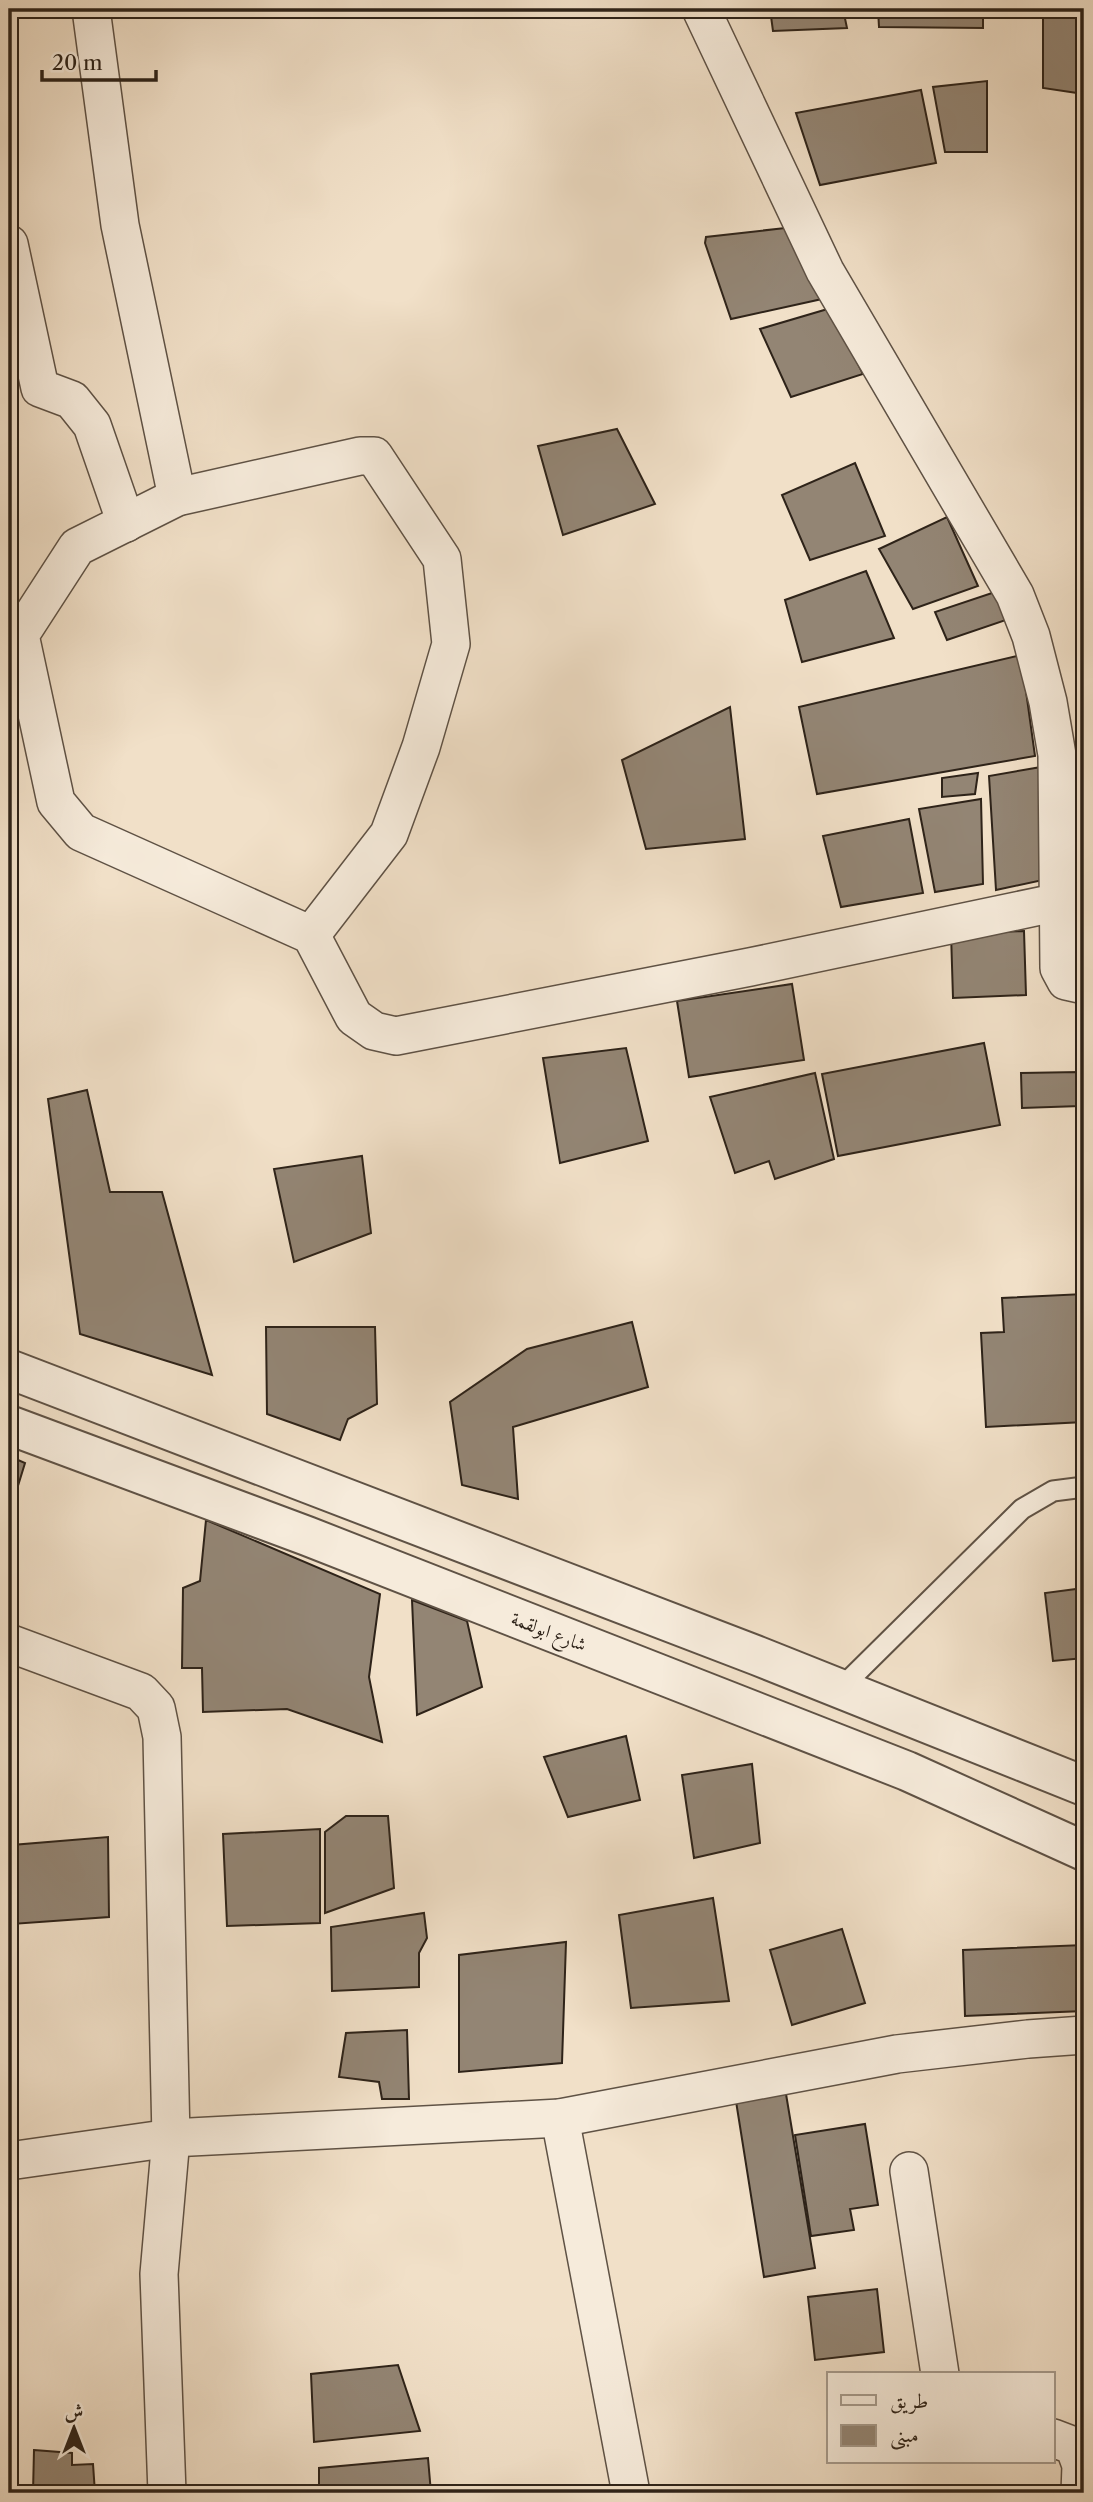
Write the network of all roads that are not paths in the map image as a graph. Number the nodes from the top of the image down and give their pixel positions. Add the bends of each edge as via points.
1 (91, 9) edge
2 (701, 9) edge
3 (9, 244) edge
4 (177, 498) junction
5 (126, 523) junction
6 (1059, 902) junction
7 (312, 934) junction
8 (1084, 985) edge
9 (9, 1369) edge
10 (9, 1425) edge
11 (1084, 1487) edge
12 (9, 1643) edge
13 (840, 1689) junction
14 (1084, 1786) edge
15 (1084, 1851) edge
16 (1084, 2035) edge
17 (560, 2118) junction
18 (171, 2138) junction
19 (9, 2161) edge
20 (909, 2171) dead end
21 (940, 2372) edge
22 (1054, 2438) edge
23 (167, 2493) edge
24 (631, 2493) edge
25 (1080, 2493) edge

1 - 4 street via 120,225
2 - 6 street via 825,271 1015,595 1031,636 1057,755
3 - 5 street via 40,388 72,400 92,425
4 - 5 street
4 - 7 street via 374,456 442,559 451,644 421,747 389,834
5 - 7 street via 77,547 20,635 56,802 82,832
6 - 7 street via 396,1036 374,1031 354,1017
6 - 8 street via 1059,968 1066,981
9 - 13 street
10 - 15 street, شارع ابولقمة via 307,1536 907,1771
11 - 13 lane via 1053,1491 1022,1509
12 - 18 street via 141,1692 156,1708 162,1737
13 - 14 street
16 - 17 street via 897,2054
17 - 18 street
17 - 24 street
18 - 19 street
18 - 23 street via 159,2273
20 - 21 street
22 - 25 street via 1074,2446 1080,2465

